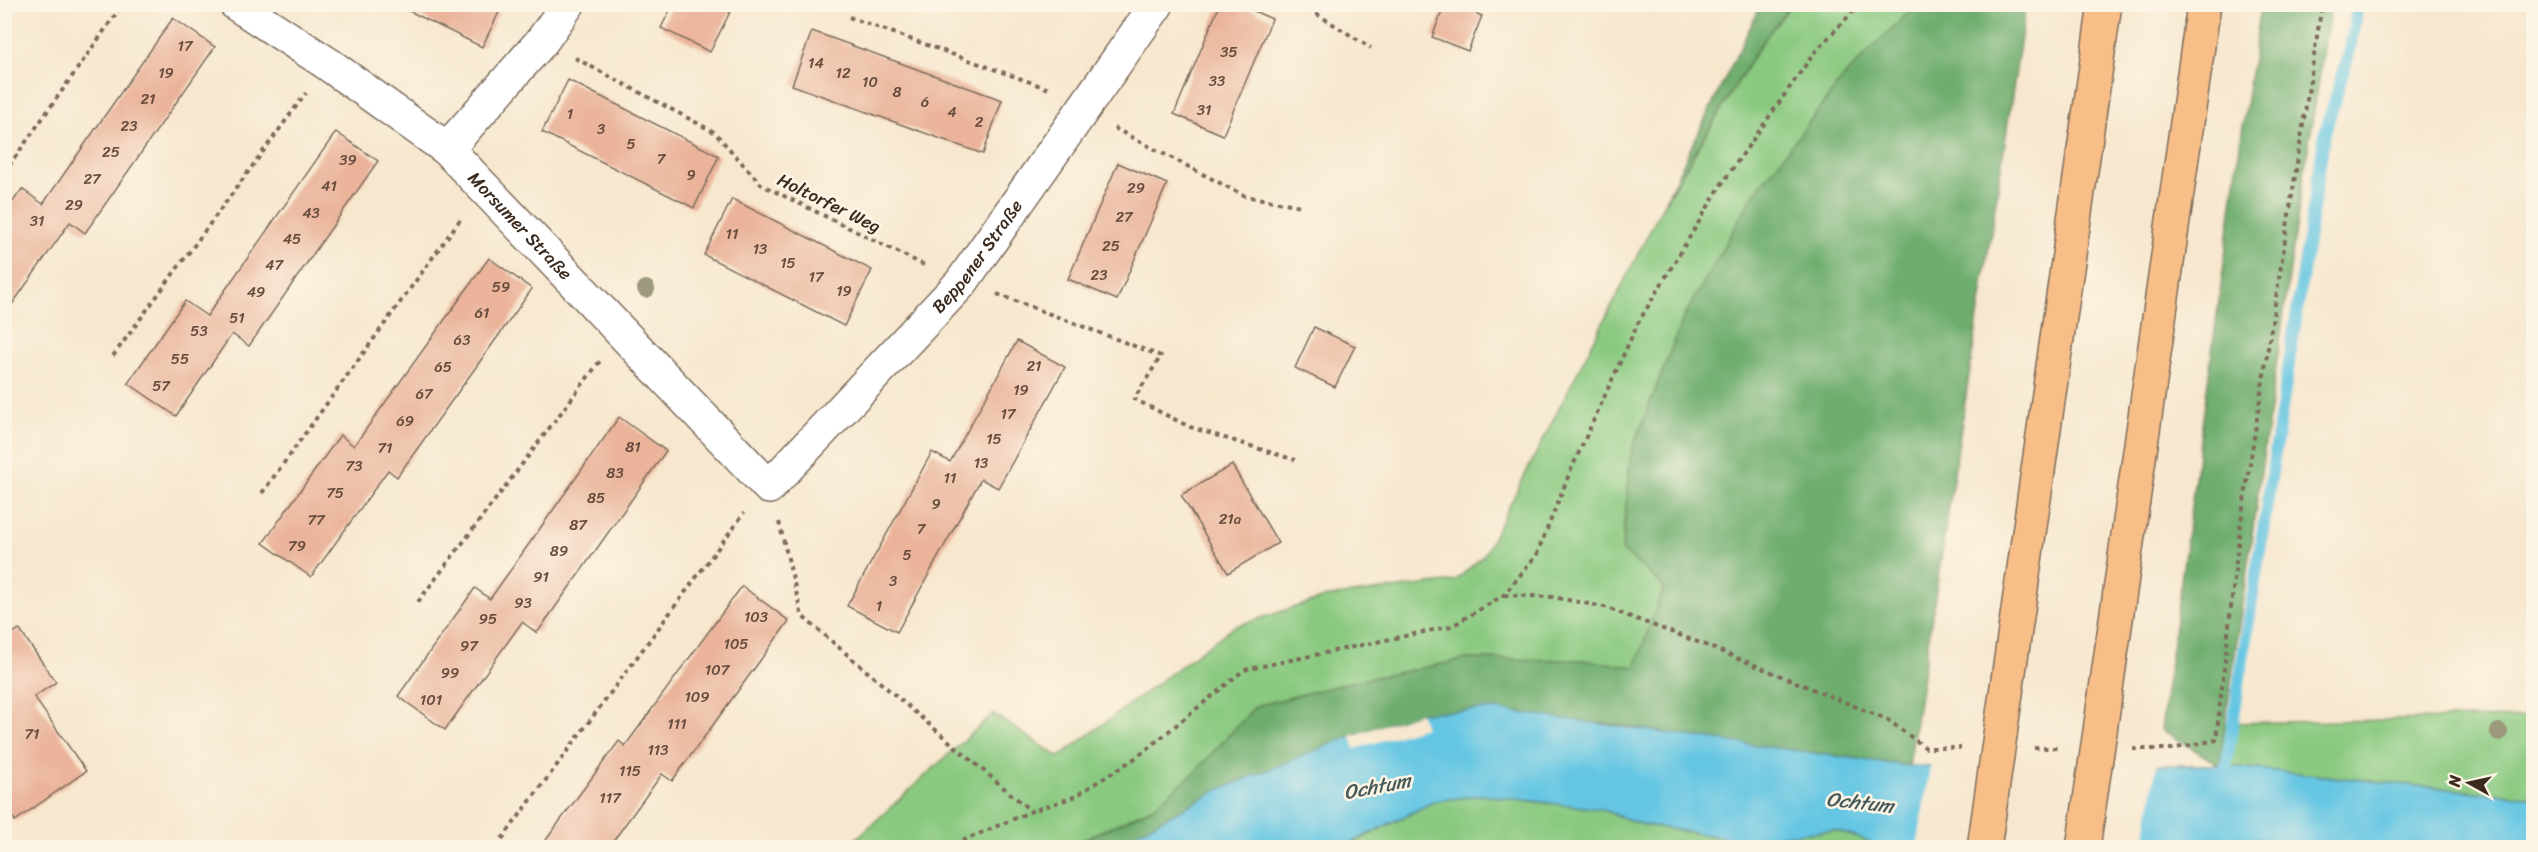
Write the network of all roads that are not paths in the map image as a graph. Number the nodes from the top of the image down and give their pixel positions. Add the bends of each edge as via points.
1 (236, 4) edge
2 (568, 4) edge
3 (1157, 4) edge
4 (2105, 4) edge
5 (2204, 4) edge
6 (447, 149) junction
7 (769, 487) joint
8 (1984, 848) edge
9 (2083, 848) edge

1 - 6 street, Morsumer Straße
2 - 6 street via 542,41
3 - 7 street, Beppener Straße via 961,283
4 - 8 highway, bridge via 1987,741
5 - 9 highway, bridge via 2113,740
6 - 7 street, Morsumer Straße

